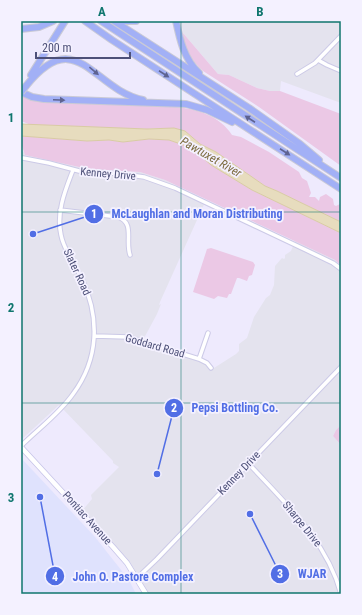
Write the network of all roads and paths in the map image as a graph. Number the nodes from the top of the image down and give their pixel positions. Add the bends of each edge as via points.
1 (53, 21) edge
2 (65, 21) edge
3 (85, 21) edge
4 (101, 21) edge
5 (114, 21) edge
6 (124, 21) edge
7 (136, 21) edge
8 (176, 21) edge
9 (21, 29) edge
10 (341, 36) edge
11 (318, 60) junction
12 (341, 71) edge
13 (297, 74) dead end
14 (26, 85) junction
15 (218, 87) junction
16 (21, 92) edge
17 (170, 103) junction
18 (265, 140) junction
19 (23, 158) dead end
20 (73, 170) junction
21 (330, 171) junction
22 (341, 178) edge
23 (341, 189) edge
24 (60, 210) junction
25 (130, 255) dead end
26 (341, 269) edge
27 (208, 333) dead end
28 (95, 336) junction
29 (199, 359) junction
30 (341, 367) edge
31 (211, 368) dead end
32 (21, 446) edge
33 (249, 464) junction
34 (341, 576) edge
35 (336, 578) junction
36 (136, 579) junction
37 (146, 594) edge
38 (341, 594) edge

1 - 9 highway via 39,27
2 - 14 highway
3 -> 18 highway
21 -> 4 highway
5 - 15 highway
6 - 7 highway
8 - 15 highway via 181,44 190,62 199,73
10 - 11 street
11 - 12 street
11 - 13 street
14 - 16 highway, bridge
14 -> 17 highway via 49,64 71,59 85,64 113,87 129,96 144,101
15 - 21 highway via 300,144
16 -> 17 highway via 44,99
17 - 18 highway via 207,110
18 -> 23 highway
19 - 20 street, Kenney Drive
20 - 24 street, Slater Road
20 - 26 street, Kenney Drive via 134,175 162,183
21 - 22 highway
24 - 25 street via 125,220 129,228
24 - 28 street, Slater Road via 61,236 90,300
27 - 29 street
28 - 29 street, Goddard Road via 128,337
28 - 32 street, Slater Road via 89,365 74,394
29 - 31 street, Goddard Road
30 - 33 street, Kenney Drive
32 - 36 main road, Pontiac Avenue via 127,563
33 - 35 street, Sharpe Drive via 315,538
33 - 36 street, Kenney Drive
34 - 35 street
35 - 38 street, Sharpe Drive
36 - 37 main road, Pontiac Avenue

